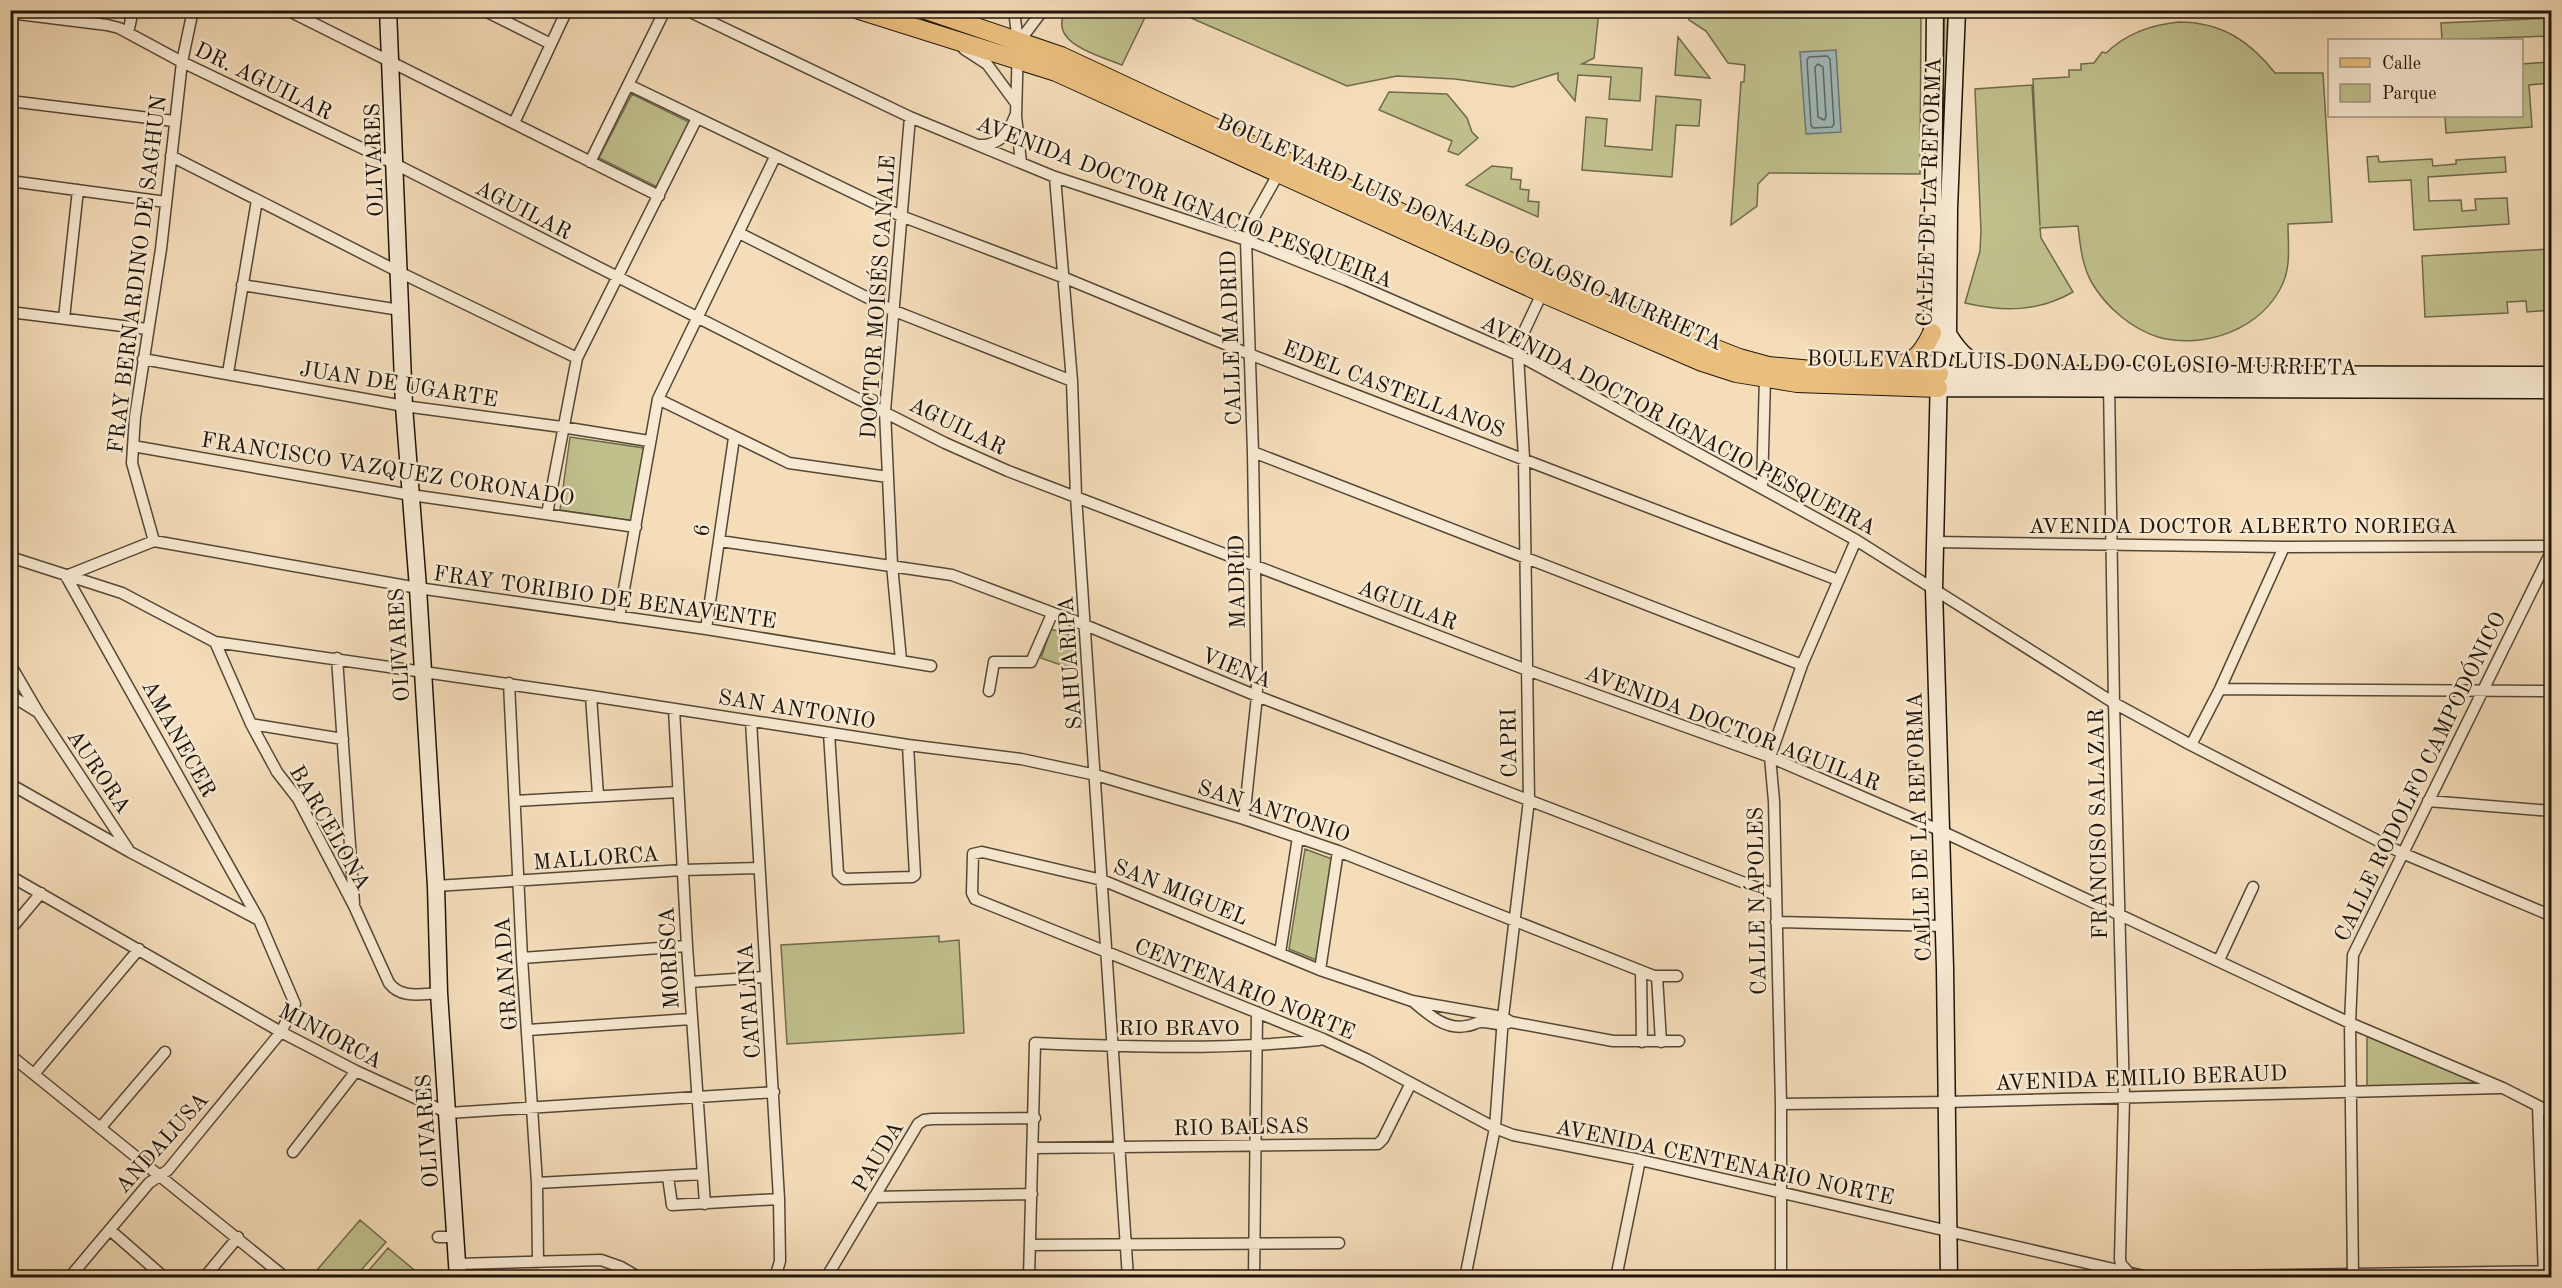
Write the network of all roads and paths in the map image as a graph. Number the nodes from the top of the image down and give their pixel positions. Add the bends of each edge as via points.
1 (133, 10) edge
2 (193, 10) edge
3 (287, 10) edge
4 (388, 10) edge
5 (483, 10) edge
6 (567, 10) edge
7 (665, 10) edge
8 (686, 10) edge
9 (859, 10) edge
10 (926, 10) edge
11 (1014, 10) edge
12 (1043, 10) edge
13 (1935, 10) edge
14 (1957, 10) edge
15 (10, 13) edge
16 (128, 33) junction
17 (930, 33) junction
18 (551, 44) junction
19 (1018, 51) junction
20 (182, 62) junction
21 (392, 63) junction
22 (1056, 72) junction
23 (629, 85) junction
24 (10, 101) edge
25 (1015, 102) junction
26 (1016, 116) junction
27 (910, 117) junction
28 (697, 118) junction
29 (174, 121) junction
30 (514, 123) junction
31 (980, 145) junction
32 (171, 156) junction
33 (775, 156) junction
34 (590, 162) junction
35 (1021, 163) junction
36 (395, 165) junction
37 (1282, 167) junction
38 (1055, 177) junction
39 (10, 181) edge
40 (78, 190) junction
41 (658, 196) junction
42 (256, 200) junction
43 (166, 202) junction
44 (901, 216) junction
45 (739, 233) junction
46 (1246, 240) junction
47 (399, 272) junction
48 (1065, 278) junction
49 (617, 279) junction
50 (242, 285) junction
51 (1545, 286) junction
52 (400, 310) junction
53 (892, 310) junction
54 (10, 312) edge
55 (698, 317) junction
56 (64, 318) junction
57 (147, 329) junction
58 (1633, 334) junction
59 (1940, 334) junction
60 (1249, 354) junction
61 (1518, 355) junction
62 (577, 358) junction
63 (1739, 358) junction
64 (143, 359) junction
65 (228, 373) junction
66 (2067, 374) junction
67 (2552, 375) edge
68 (1765, 378) junction
69 (1072, 381) junction
70 (1938, 381) junction
71 (2109, 382) junction
72 (2552, 390) edge
73 (658, 399) junction
74 (404, 406) junction
75 (885, 411) junction
76 (562, 427) junction
77 (734, 438) junction
78 (650, 441) junction
79 (133, 446) junction
80 (1253, 452) junction
81 (1524, 458) junction
82 (888, 477) junction
83 (1762, 488) junction
84 (411, 495) junction
85 (1076, 496) junction
86 (547, 514) junction
87 (636, 527) junction
88 (1856, 540) junction
89 (154, 541) junction
90 (720, 541) junction
91 (1934, 542) junction
92 (2111, 544) junction
93 (2284, 547) junction
94 (2552, 548) edge
95 (1526, 557) junction
96 (10, 558) edge
97 (892, 565) junction
98 (1256, 566) junction
99 (66, 576) junction
100 (1838, 580) junction
101 (418, 588) junction
102 (1934, 589) junction
103 (1052, 614) junction
104 (619, 616) junction
105 (1085, 626) junction
106 (706, 629) junction
107 (215, 642) junction
108 (337, 658) junction
109 (901, 660) junction
110 (10, 664) edge
111 (1802, 665) junction
112 (931, 666) dead end
113 (1527, 670) junction
114 (422, 671) junction
115 (509, 683) junction
116 (2220, 689) junction
117 (989, 691) dead end
118 (2482, 691) junction
119 (2552, 691) edge
120 (10, 695) edge
121 (591, 696) junction
122 (1257, 696) junction
123 (2114, 703) junction
124 (674, 709) junction
125 (38, 712) junction
126 (751, 721) junction
127 (251, 724) junction
128 (829, 733) junction
129 (343, 739) junction
130 (908, 745) junction
131 (2191, 745) junction
132 (1770, 757) junction
133 (1096, 775) junction
134 (10, 784) edge
135 (678, 792) junction
136 (598, 795) junction
137 (1529, 800) junction
138 (516, 801) junction
139 (2428, 801) junction
140 (2552, 811) edge
141 (1244, 819) junction
142 (1940, 830) junction
143 (1299, 837) junction
144 (1338, 851) junction
145 (130, 852) junction
146 (2402, 853) junction
147 (759, 868) junction
148 (683, 870) junction
149 (10, 876) edge
150 (1102, 880) junction
151 (518, 882) junction
152 (436, 886) junction
153 (2253, 887) dead end
154 (41, 893) junction
155 (1776, 895) junction
156 (975, 899) joint
157 (354, 906) junction
158 (2119, 913) junction
159 (2552, 916) edge
160 (1514, 919) junction
161 (259, 920) junction
162 (1776, 922) junction
163 (1943, 926) junction
164 (10, 930) edge
165 (687, 946) junction
166 (139, 949) junction
167 (1105, 952) junction
168 (1280, 953) junction
169 (522, 958) junction
170 (2219, 960) junction
171 (1320, 970) junction
172 (1641, 971) junction
173 (1657, 976) junction
174 (1677, 976) dead end
175 (765, 977) junction
176 (690, 982) junction
177 (439, 993) junction
178 (294, 998) joint
179 (1412, 1001) junction
180 (1257, 1012) junction
181 (691, 1019) junction
182 (1506, 1022) junction
183 (2350, 1023) junction
184 (528, 1030) junction
185 (281, 1032) junction
186 (1323, 1040) junction
187 (1661, 1041) junction
188 (1679, 1041) dead end
189 (1642, 1042) junction
190 (1111, 1047) junction
191 (1257, 1047) junction
192 (165, 1052) dead end
193 (10, 1055) edge
194 (356, 1071) junction
195 (34, 1074) junction
196 (1411, 1083) junction
197 (2503, 1088) junction
198 (2352, 1090) junction
199 (774, 1092) junction
200 (697, 1098) junction
201 (2124, 1098) junction
202 (1948, 1102) junction
203 (1781, 1104) junction
204 (2538, 1106) junction
205 (532, 1107) junction
206 (448, 1113) junction
207 (2552, 1113) edge
208 (1035, 1118) junction
209 (101, 1127) junction
210 (1494, 1128) junction
211 (1256, 1146) junction
212 (1120, 1147) junction
213 (1034, 1148) junction
214 (293, 1152) dead end
215 (1640, 1160) junction
216 (703, 1174) junction
217 (161, 1175) junction
218 (668, 1177) junction
219 (537, 1182) junction
220 (1781, 1191) junction
221 (1032, 1194) junction
222 (874, 1197) junction
223 (779, 1199) junction
224 (705, 1204) junction
225 (110, 1230) junction
226 (1948, 1230) junction
227 (238, 1237) junction
228 (438, 1237) dead end
229 (455, 1237) junction
230 (1255, 1243) junction
231 (1339, 1243) dead end
232 (1030, 1245) junction
233 (1126, 1246) junction
234 (538, 1262) junction
235 (458, 1271) edge
236 (2546, 1273) edge
237 (2130, 1274) edge
238 (205, 1276) edge
239 (2353, 1276) edge
240 (776, 1277) edge
241 (1029, 1277) edge
242 (69, 1278) edge
243 (165, 1278) edge
244 (286, 1278) edge
245 (640, 1278) edge
246 (752, 1278) edge
247 (826, 1278) edge
248 (947, 1278) edge
249 (1128, 1278) edge
250 (1254, 1278) edge
251 (1464, 1278) edge
252 (1616, 1278) edge
253 (1781, 1278) edge
254 (1949, 1278) edge

1 - 16 street
2 - 20 street, FRAY BERNARDINO DE SAGHUN
3 - 21 street
4 - 21 main road, OLIVARES
5 - 18 street
6 - 18 street
7 - 23 street
8 - 27 street, AVENIDA DOCTOR IGNACIO PESQUEIRA
9 - 17 main road, BOULEVARD LUIS DONALDO COLOSIO MURRIETA
10 - 19 main road, BOULEVARD LUIS DONALDO COLOSIO MURRIETA
11 - 19 street
12 - 19 street
13 - 59 main road, CALLE DE LA REFORMA
14 - 59 main road, CALLE DE LA REFORMA
15 - 16 street, DR. AGUILAR via 107,25
16 - 20 street, DR. AGUILAR
17 - 19 main road, BOULEVARD LUIS DONALDO COLOSIO MURRIETA
17 - 25 street via 987,64
18 - 30 street
19 - 22 main road, BOULEVARD LUIS DONALDO COLOSIO MURRIETA
19 - 25 street
19 - 37 main road, BOULEVARD LUIS DONALDO COLOSIO MURRIETA via 1038,46 1061,56
20 - 29 street, FRAY BERNARDINO DE SAGHUN
20 - 36 street, DR. AGUILAR
21 - 30 street
21 - 36 main road, OLIVARES
22 - 25 street via 1032,72 1022,78
22 - 37 main road, BOULEVARD LUIS DONALDO COLOSIO MURRIETA
23 - 28 street
23 - 34 street
24 - 29 street
25 - 26 street
26 - 31 street via 1003,137 988,146
26 - 35 street
27 - 31 street, AVENIDA DOCTOR IGNACIO PESQUEIRA
27 - 44 street, DOCTOR MOISÉS CANALE
28 - 33 street
28 - 41 street
29 - 32 street, FRAY BERNARDINO DE SAGHUN
30 - 34 street
31 - 35 street, AVENIDA DOCTOR IGNACIO PESQUEIRA
32 - 42 street
32 - 43 street, FRAY BERNARDINO DE SAGHUN
33 - 44 street
33 - 45 street
34 - 41 street
35 - 38 street, AVENIDA DOCTOR IGNACIO PESQUEIRA
36 - 47 main road, OLIVARES
36 - 49 street, AGUILAR
37 - 46 street, CALLE MADRID via 1253,219
37 - 51 main road, BOULEVARD LUIS DONALDO COLOSIO MURRIETA
38 - 46 street, AVENIDA DOCTOR IGNACIO PESQUEIRA
38 - 48 street, SAHUARIPA
39 - 40 street
40 - 43 street
40 - 56 street
41 - 49 street
42 - 47 street
42 - 50 street
43 - 57 street, FRAY BERNARDINO DE SAGHUN
44 - 48 street
44 - 53 street, DOCTOR MOISÉS CANALE
45 - 53 street
45 - 55 street
46 - 60 street, CALLE MADRID
46 - 61 street, AVENIDA DOCTOR IGNACIO PESQUEIRA
47 - 52 main road, OLIVARES
47 - 62 street
48 - 60 street, EDEL CASTELLANOS
48 - 69 street, SAHUARIPA
49 - 55 street, AGUILAR
49 - 62 street
50 - 52 street
50 - 65 street
51 - 58 main road, BOULEVARD LUIS DONALDO COLOSIO MURRIETA
51 - 61 street, CAPRI via 1520,340
51 - 63 main road, BOULEVARD LUIS DONALDO COLOSIO MURRIETA
52 - 74 main road, OLIVARES
53 - 69 street
53 - 75 street, DOCTOR MOISÉS CANALE
54 - 56 street
55 - 73 street
55 - 75 street, AGUILAR
56 - 57 street
57 - 64 street, FRAY BERNARDINO DE SAGHUN
58 - 63 main road via 1658,337 1715,357
58 - 68 main road, BOULEVARD LUIS DONALDO COLOSIO MURRIETA via 1702,362
59 - 63 main road via 1906,364
59 - 66 main road via 1965,357 1983,366 2040,368
59 - 70 main road, CALLE DE LA REFORMA
60 - 80 street, CALLE MADRID
60 - 81 street, EDEL CASTELLANOS
61 - 81 street, CAPRI
61 - 83 street, AVENIDA DOCTOR IGNACIO PESQUEIRA
62 - 76 street
63 - 70 main road, BOULEVARD LUIS DONALDO COLOSIO MURRIETA via 1768,366
64 - 65 street, JUAN DE UGARTE
64 - 79 street, FRAY BERNARDINO DE SAGHUN
65 - 74 street, JUAN DE UGARTE
66 - 70 main road, BOULEVARD LUIS DONALDO COLOSIO MURRIETA
66 - 71 main road, BOULEVARD LUIS DONALDO COLOSIO MURRIETA
67 - 71 main road, BOULEVARD LUIS DONALDO COLOSIO MURRIETA
68 - 70 main road, BOULEVARD LUIS DONALDO COLOSIO MURRIETA via 1797,382
68 - 83 street
69 - 85 street, SAHUARIPA
70 - 71 main road, BOULEVARD LUIS DONALDO COLOSIO MURRIETA
70 - 91 main road, CALLE DE LA REFORMA
71 - 72 main road, BOULEVARD LUIS DONALDO COLOSIO MURRIETA
71 - 92 street, FRANCISO SALAZAR
73 - 77 street
73 - 78 street
74 - 76 street, JUAN DE UGARTE
74 - 84 main road, OLIVARES
75 - 82 street, DOCTOR MOISÉS CANALE
75 - 85 street, AGUILAR via 945,443
76 - 78 street, JUAN DE UGARTE
76 - 86 street
77 - 82 street via 800,466
77 - 90 street, 6
78 - 87 street
79 - 84 street, FRANCISCO VAZQUEZ CORONADO
79 - 89 street, FRAY BERNARDINO DE SAGHUN via 135,478
80 - 95 street
80 - 98 street, MADRID
81 - 95 street, CAPRI
81 - 100 street, EDEL CASTELLANOS
82 - 97 street, DOCTOR MOISÉS CANALE
83 - 88 street, AVENIDA DOCTOR IGNACIO PESQUEIRA
84 - 86 street, FRANCISCO VAZQUEZ CORONADO
84 - 101 main road, OLIVARES
85 - 98 street, AGUILAR
85 - 105 street, SAHUARIPA
86 - 87 street, FRANCISCO VAZQUEZ CORONADO
87 - 104 street
88 - 100 street, CALLE NÁPOLES
88 - 102 street, AVENIDA DOCTOR IGNACIO PESQUEIRA
89 - 99 street
89 - 101 street, FRAY TORIBIO DE BENAVENTE
90 - 97 street, VIENA
90 - 106 street, 6
91 - 92 street, AVENIDA DOCTOR ALBERTO NORIEGA
91 - 102 main road, CALLE DE LA REFORMA
92 - 93 street, AVENIDA DOCTOR ALBERTO NORIEGA
92 - 123 street, FRANCISO SALAZAR
93 - 94 street, AVENIDA DOCTOR ALBERTO NORIEGA
93 - 116 street
94 - 118 street, CALLE RODOLFO CAMPODÓNICO
95 - 111 street
95 - 113 street, CAPRI
96 - 99 street, SAN ANTONIO
97 - 103 street, VIENA via 952,575
97 - 109 street, DOCTOR MOISÉS CANALE
98 - 113 street, AGUILAR
98 - 122 street, MADRID
99 - 107 street, SAN ANTONIO via 122,593
99 - 161 street, AMANECER
100 - 111 street, CALLE NÁPOLES
101 - 104 street, FRAY TORIBIO DE BENAVENTE
101 - 114 main road, OLIVARES
102 - 123 street, AVENIDA DOCTOR IGNACIO PESQUEIRA
102 - 142 main road, CALLE DE LA REFORMA
103 - 105 street, VIENA
103 - 117 street via 1031,662 997,661 993,664
104 - 106 street, FRAY TORIBIO DE BENAVENTE
105 - 122 street, VIENA
105 - 133 street, SAHUARIPA
106 - 109 street, FRAY TORIBIO DE BENAVENTE
107 - 108 street, SAN ANTONIO
107 - 127 street, BARCELONA
108 - 114 street, SAN ANTONIO
108 - 129 street
109 - 112 street, FRAY TORIBIO DE BENAVENTE
110 - 125 street, AURORA
111 - 132 street, CALLE NÁPOLES
113 - 132 street, AVENIDA DOCTOR AGUILAR
113 - 137 street, CAPRI
114 - 115 street, SAN ANTONIO
114 - 152 main road, OLIVARES
115 - 121 street, SAN ANTONIO
115 - 138 street, GRANADA
116 - 118 street
116 - 131 street
118 - 119 street
118 - 139 street, CALLE RODOLFO CAMPODÓNICO
120 - 125 street, AURORA
121 - 124 street, SAN ANTONIO
121 - 136 street
122 - 137 street, VIENA
122 - 141 street, MADRID
123 - 131 street, AVENIDA DOCTOR IGNACIO PESQUEIRA
123 - 158 street, FRANCISO SALAZAR
124 - 126 street, SAN ANTONIO
124 - 135 street, MORISCA
125 - 145 street, AURORA
126 - 128 street, SAN ANTONIO
126 - 147 street, CATALINA
127 - 129 street
127 - 157 street, BARCELONA via 277,772 298,799
128 - 130 street, SAN ANTONIO
128 - 130 street via 838,873 844,879 915,875
129 - 157 street
130 - 133 street, SAN ANTONIO via 1021,759
131 - 146 street, AVENIDA DOCTOR IGNACIO PESQUEIRA
132 - 142 street, AVENIDA DOCTOR AGUILAR
132 - 155 street, CALLE NÁPOLES
133 - 141 street, SAN ANTONIO
133 - 150 street, SAHUARIPA
134 - 145 street
135 - 136 street
135 - 148 street, MORISCA
136 - 138 street
137 - 155 street, VIENA
137 - 160 street, CAPRI
138 - 151 street, GRANADA
139 - 140 street
139 - 146 street, CALLE RODOLFO CAMPODÓNICO
141 - 143 street, SAN ANTONIO
142 - 158 street, AVENIDA DOCTOR AGUILAR
142 - 163 main road, CALLE DE LA REFORMA
143 - 144 street, SAN ANTONIO
143 - 168 street
144 - 160 street, SAN ANTONIO
144 - 171 street
145 - 161 street
146 - 159 street, AVENIDA DOCTOR IGNACIO PESQUEIRA
146 - 183 street, CALLE RODOLFO CAMPODÓNICO via 2356,945
147 - 148 street, MALLORCA
147 - 175 street, CATALINA
148 - 151 street, MALLORCA
148 - 165 street, MORISCA
149 - 154 street, MINIORCA
150 - 156 street, SAN MIGUEL via 977,851 973,854
150 - 167 street, SAHUARIPA
150 - 168 street, SAN MIGUEL
151 - 152 street, MALLORCA
151 - 169 street, GRANADA
152 - 177 main road, OLIVARES
153 - 170 street
154 - 164 street
154 - 166 street, MINIORCA
155 - 162 street, CALLE NÁPOLES
156 - 167 street, CENTENARIO NORTE
157 - 177 street, BARCELONA via 394,990 410,995
158 - 170 street, AVENIDA DOCTOR AGUILAR
158 - 201 street, FRANCISO SALAZAR
160 - 172 street, SAN ANTONIO
160 - 182 street, CAPRI
161 - 178 street, AMANECER
162 - 163 street
162 - 203 street, CALLE NÁPOLES
163 - 202 main road, CALLE DE LA REFORMA
165 - 169 street
165 - 176 street, MORISCA
166 - 185 street, MINIORCA
166 - 195 street
167 - 180 street, CENTENARIO NORTE
167 - 190 street, SAHUARIPA
168 - 171 street, SAN MIGUEL
169 - 184 street, GRANADA
170 - 183 street, AVENIDA DOCTOR AGUILAR
171 - 179 street, SAN MIGUEL
172 - 173 street
172 - 189 street
173 - 174 street
173 - 187 street
175 - 176 street
175 - 199 street, CATALINA
176 - 181 street, MORISCA
177 - 206 main road, OLIVARES
178 - 185 street, ANDALUSA via 293,1010
179 - 182 street, SAN MIGUEL
179 - 182 street, SAN MIGUEL via 1452,1026
180 - 186 street, CENTENARIO NORTE
180 - 191 street
181 - 184 street
181 - 200 street, MORISCA
182 - 189 street via 1613,1041
182 - 210 street, CAPRI
183 - 197 street, AVENIDA DOCTOR AGUILAR
183 - 198 street, CALLE RODOLFO CAMPODÓNICO
184 - 205 street, GRANADA
185 - 194 street, MINIORCA
185 - 217 street, ANDALUSA
186 - 191 street, RIO BRAVO
186 - 196 street, CENTENARIO NORTE
187 - 188 street
187 - 189 street
190 - 191 street, RIO BRAVO
190 - 208 street, RIO BRAVO via 1035,1043
190 - 212 street, SAHUARIPA
191 - 211 street
192 - 209 street
193 - 195 street
194 - 206 street, MINIORCA
194 - 214 street
195 - 209 street
196 - 210 street, CENTENARIO NORTE
196 - 211 street, RIO BALSAS via 1381,1143
197 - 198 street, AVENIDA EMILIO BERAUD
197 - 204 street, AVENIDA DOCTOR AGUILAR
198 - 201 street, AVENIDA EMILIO BERAUD
198 - 239 street, CALLE RODOLFO CAMPODÓNICO
199 - 200 street, MINIORCA
199 - 223 street, CATALINA
200 - 205 street, MINIORCA
200 - 216 street, MORISCA
201 - 202 street, AVENIDA EMILIO BERAUD
201 - 237 street, FRANCISO SALAZAR via 2120,1259
202 - 203 street, AVENIDA EMILIO BERAUD
202 - 226 main road, CALLE DE LA REFORMA
203 - 220 street, CALLE NÁPOLES
204 - 207 street, AVENIDA DOCTOR AGUILAR
204 - 236 street
205 - 206 street, MINIORCA
205 - 219 street, GRANADA
206 - 229 main road, OLIVARES
208 - 213 street
208 - 222 street, PAUDA via 924,1120
209 - 217 street
210 - 215 street, AVENIDA CENTENARIO NORTE
210 - 251 street, CAPRI
211 - 212 street, RIO BALSAS
211 - 230 street
212 - 213 street, RIO BALSAS
212 - 233 street, SAHUARIPA
213 - 221 street
215 - 220 street, AVENIDA CENTENARIO NORTE
215 - 252 street
216 - 218 street
216 - 224 street, MORISCA
217 - 225 street, ANDALUSA via 149,1183
217 - 227 street
218 - 219 street
218 - 224 street via 672,1205
219 - 234 street, GRANADA
220 - 226 street, AVENIDA CENTENARIO NORTE
220 - 253 street, CALLE NÁPOLES
221 - 222 street
221 - 232 street
222 - 247 street, PAUDA
223 - 224 street
223 - 240 street, CATALINA via 780,1261
225 - 242 street, ANDALUSA
225 - 243 street
226 - 237 street, AVENIDA CENTENARIO NORTE
226 - 254 main road, CALLE DE LA REFORMA
227 - 238 street
227 - 244 street
228 - 229 street
229 - 235 main road, OLIVARES
230 - 231 street
230 - 233 street
230 - 250 street
232 - 233 street
232 - 241 street
233 - 249 street, SAHUARIPA
234 - 235 street
234 - 245 street via 601,1260
236 - 239 street, AVENIDA CENTENARIO NORTE
237 - 239 street, AVENIDA CENTENARIO NORTE
240 - 246 street
241 - 248 street

